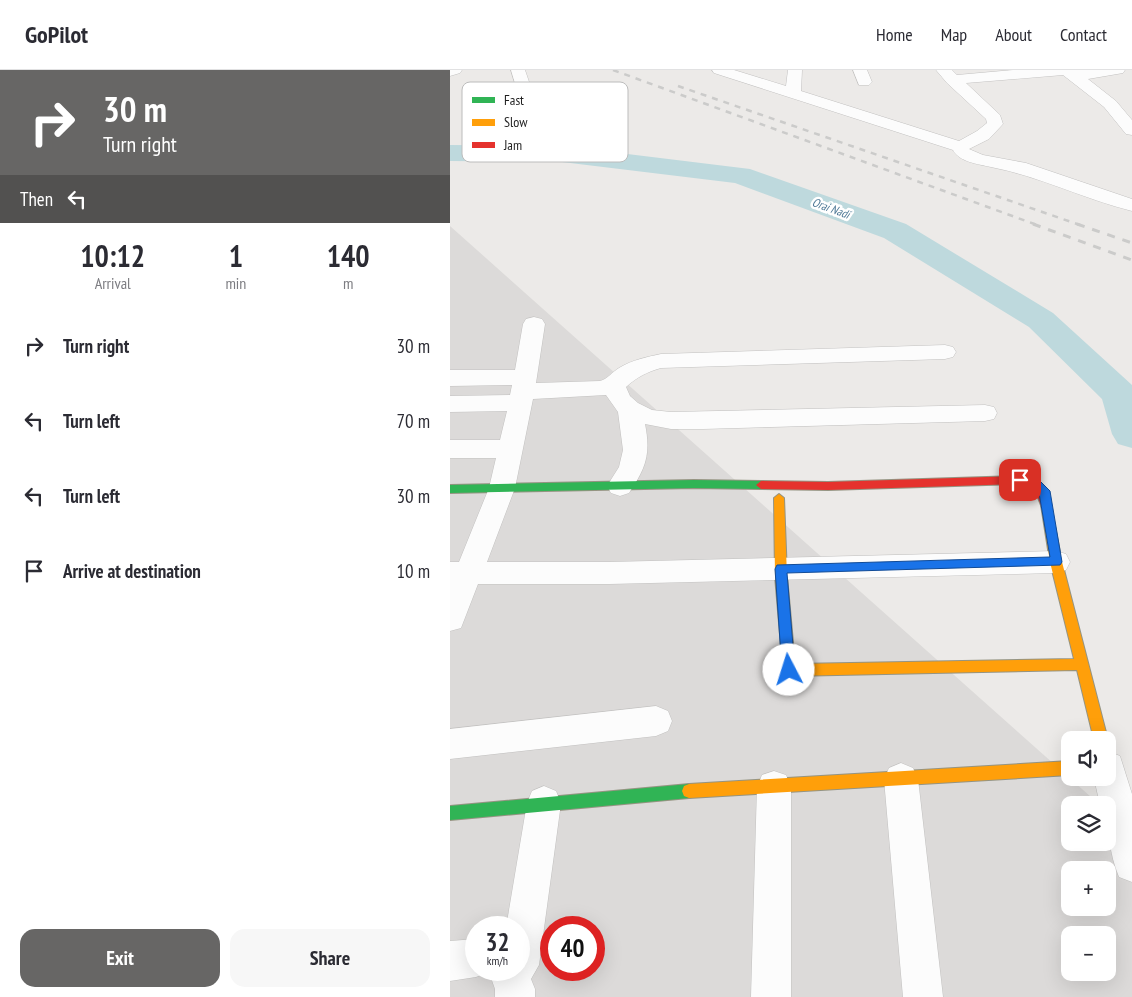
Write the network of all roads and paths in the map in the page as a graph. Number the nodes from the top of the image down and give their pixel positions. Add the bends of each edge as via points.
1 (450, 70) edge
2 (455, 70) edge
3 (518, 70) edge
4 (795, 70) edge
5 (1118, 70) edge
6 (724, 71) edge
7 (1068, 72) edge
8 (948, 75) edge
9 (522, 82) edge
10 (793, 93) junction
11 (1132, 130) edge
12 (960, 147) junction
13 (1132, 205) edge
14 (534, 324) dead end
15 (945, 352) dead end
16 (450, 378) edge
17 (614, 385) junction
18 (523, 390) junction
19 (450, 404) edge
20 (630, 410) junction
21 (985, 413) dead end
22 (450, 449) edge
23 (511, 449) junction
24 (620, 486) junction
25 (502, 488) junction
26 (450, 489) edge
27 (779, 498) dead end
28 (1056, 562) junction
29 (781, 569) junction
30 (459, 573) edge
31 (450, 619) edge
32 (1082, 664) junction
33 (656, 721) dead end
34 (1099, 731) edge
35 (450, 744) edge
36 (1061, 769) edge
37 (901, 778) junction
38 (1113, 786) edge
39 (774, 787) junction
40 (544, 803) junction
41 (450, 813) edge
42 (1132, 864) edge
43 (525, 916) edge
44 (465, 959) edge
45 (450, 961) edge
46 (771, 997) edge
47 (923, 997) edge

1 - 2 street
3 - 9 street
4 - 10 street
5 - 7 street
6 - 10 street
7 - 8 street
7 - 11 street via 1110,104
8 - 12 street via 994,118 995,124 983,135
10 - 12 street
12 - 13 street via 967,156 1020,167
14 - 18 street
15 - 17 street via 661,361 641,366
16 - 18 street
17 - 18 street via 600,389
17 - 20 street via 620,401
18 - 19 street
18 - 23 street
20 - 21 street via 661,420 703,421
20 - 24 street via 637,451 631,473
22 - 23 street
23 - 25 street
24 - 25 street
24 - 28 street via 828,486 1020,480 1036,484 1044,491
25 - 26 street
25 - 30 street
27 - 29 street
28 - 29 street
28 - 32 street
29 - 30 street
29 - 32 street via 789,670
30 - 31 street
32 - 34 street
33 - 35 street
36 - 37 street
37 - 39 street
37 - 47 street
38 - 42 street
39 - 40 street
39 - 46 street
40 - 41 street
40 - 43 street
44 - 45 street

